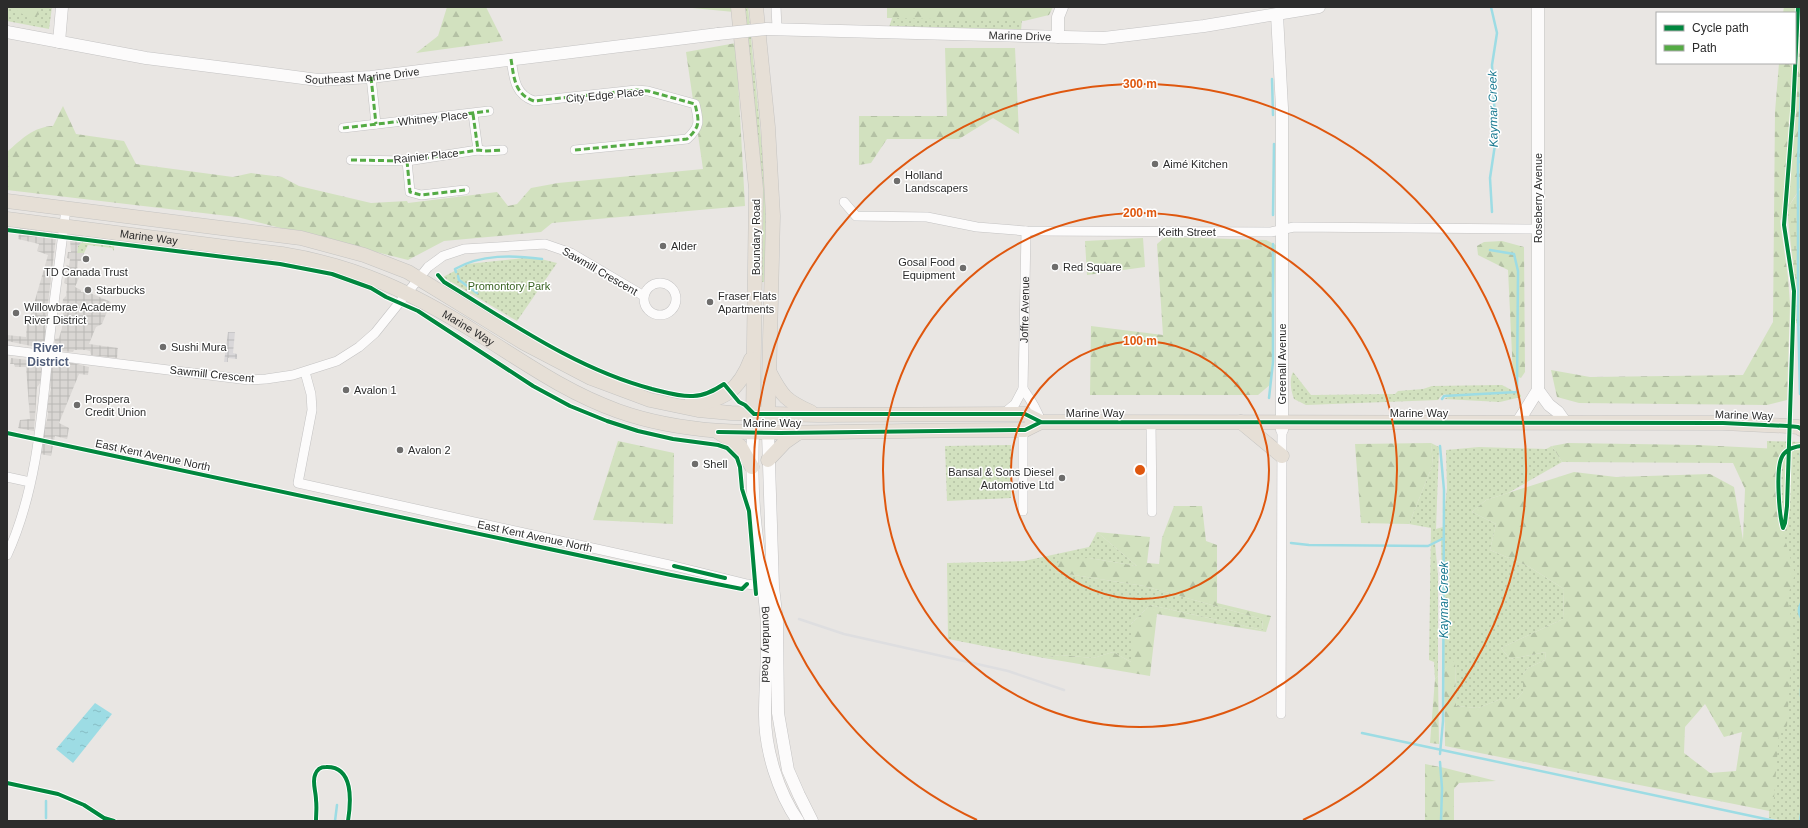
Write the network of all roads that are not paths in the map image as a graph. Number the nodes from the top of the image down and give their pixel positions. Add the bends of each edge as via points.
1 (62, 7) edge
2 (738, 7) edge
3 (756, 7) edge
4 (776, 7) edge
5 (1062, 7) edge
6 (1319, 7) edge
7 (1538, 7) edge
8 (1277, 15) junction
9 (772, 29) junction
10 (7, 32) edge
11 (718, 34) joint
12 (1058, 37) junction
13 (58, 42) junction
14 (511, 59) junction
15 (371, 77) junction
16 (489, 111) dead end
17 (473, 114) junction
18 (376, 124) junction
19 (343, 128) dead end
20 (478, 150) junction
21 (503, 150) dead end
22 (575, 150) dead end
23 (351, 160) dead end
24 (408, 161) junction
25 (465, 190) dead end
26 (7, 201) edge
27 (844, 202) dead end
28 (66, 208) junction
29 (7, 219) edge
30 (64, 226) junction
31 (1538, 229) junction
32 (1281, 230) junction
33 (1026, 231) junction
34 (419, 278) junction
35 (407, 293) junction
36 (644, 296) dead end
37 (755, 349) junction
38 (7, 350) edge
39 (48, 355) junction
40 (768, 370) junction
41 (305, 372) junction
42 (1023, 389) junction
43 (1538, 390) junction
44 (680, 406) junction
45 (754, 414) junction
46 (768, 414) junction
47 (818, 414) junction
48 (1003, 414) junction
49 (1041, 422) junction
50 (1151, 422) junction
51 (1241, 422) junction
52 (1518, 422) junction
53 (1565, 422) junction
54 (1282, 426) junction
55 (1800, 427) edge
56 (1023, 430) junction
57 (718, 432) junction
58 (753, 432) junction
59 (768, 433) junction
60 (798, 433) junction
61 (1282, 456) junction
62 (768, 460) junction
63 (752, 467) junction
64 (7, 477) edge
65 (30, 482) junction
66 (1023, 511) dead end
67 (1152, 512) dead end
68 (7, 555) edge
69 (768, 587) junction
70 (1281, 714) dead end
71 (798, 821) edge
72 (812, 821) edge

1 - 13 street
2 - 37 main road, Boundary Road via 756,189
3 - 40 main road, Boundary Road via 768,127 773,216
4 - 9 street
5 - 12 street via 1058,17
6 - 8 street, Marine Drive
7 - 31 street, Roseberry Avenue
8 - 12 street, Marine Drive via 1132,36
8 - 32 street, Greenall Avenue via 1282,108
9 - 11 street, Marine Drive, bridge
9 - 12 street, Marine Drive
10 - 13 street, Southeast Marine Drive
11 - 14 street, Southeast Marine Drive
13 - 15 street, Southeast Marine Drive via 146,58 318,80
14 - 15 street, Southeast Marine Drive
14 - 22 street, City Edge Place via 516,85 525,98 534,101 636,90 695,104 699,121 696,131 687,139
15 - 18 street
16 - 17 street, Whitney Place
17 - 18 street, Whitney Place
17 - 20 street
18 - 19 street, Whitney Place
20 - 21 street, Rainier Place
20 - 24 street, Rainier Place
23 - 24 street, Rainier Place
24 - 25 street via 410,192 421,195
26 - 28 main road, Marine Way
27 - 33 street, Keith Street via 856,216 927,217 977,227
28 - 30 street
28 - 34 main road, Marine Way via 301,238 364,255
29 - 30 main road, Marine Way
30 - 35 main road, Marine Way via 314,259 345,268
30 - 39 street
31 - 32 street, Keith Street via 1294,227
31 - 43 street, Roseberry Avenue
32 - 33 street, Keith Street
32 - 54 street, Greenall Avenue
33 - 42 street, Joffre Avenue
34 - 35 street, Sawmill Crescent
34 - 36 street, Sawmill Crescent via 428,267 444,256 464,249 545,244 571,253
34 - 44 main road, Marine Way via 524,343 591,378 650,400
35 - 41 street, Sawmill Crescent via 375,333 359,347 337,361
35 - 57 main road, Marine Way via 476,332 545,377 592,400 648,420
37 - 44 main road via 745,375 730,392 703,403
37 - 45 main road, Boundary Road
38 - 39 street, Sawmill Crescent
39 - 41 street, Sawmill Crescent via 249,380
39 - 65 street
40 - 46 main road, Boundary Road
40 - 47 main road via 781,393 793,404
41 - 69 street, East Kent Avenue North via 312,394 312,410 298,483
42 - 48 street via 1014,404
42 - 49 street via 1036,408
43 - 52 street
43 - 53 street
44 - 45 main road, Marine Way via 715,413
45 - 46 main road, Marine Way
45 - 58 main road, Boundary Road
46 - 47 main road, Marine Way
46 - 59 main road, Boundary Road
47 - 48 main road, Marine Way
48 - 49 main road, Marine Way via 1025,414
49 - 50 main road, Marine Way
49 - 56 main road, Marine Way
50 - 51 main road, Marine Way
50 - 67 street
51 - 54 main road, Marine Way
51 - 61 main road
52 - 53 main road, Marine Way
52 - 54 main road, Marine Way
53 - 55 main road, Marine Way via 1723,423
54 - 61 street, Greenall Avenue
56 - 60 main road, Marine Way
56 - 66 street
57 - 58 main road, Marine Way
57 - 63 main road via 740,446
58 - 59 main road, Marine Way
58 - 63 street, Boundary Road
59 - 60 main road, Marine Way
59 - 62 street, Boundary Road
60 - 62 main road via 785,442
61 - 70 street, Greenall Avenue
62 - 69 street, Boundary Road
63 - 69 street, Boundary Road via 755,521
64 - 65 street
65 - 68 street
69 - 71 street, Boundary Road via 766,731 778,778
69 - 72 street, Boundary Road via 777,622 778,713 788,770

